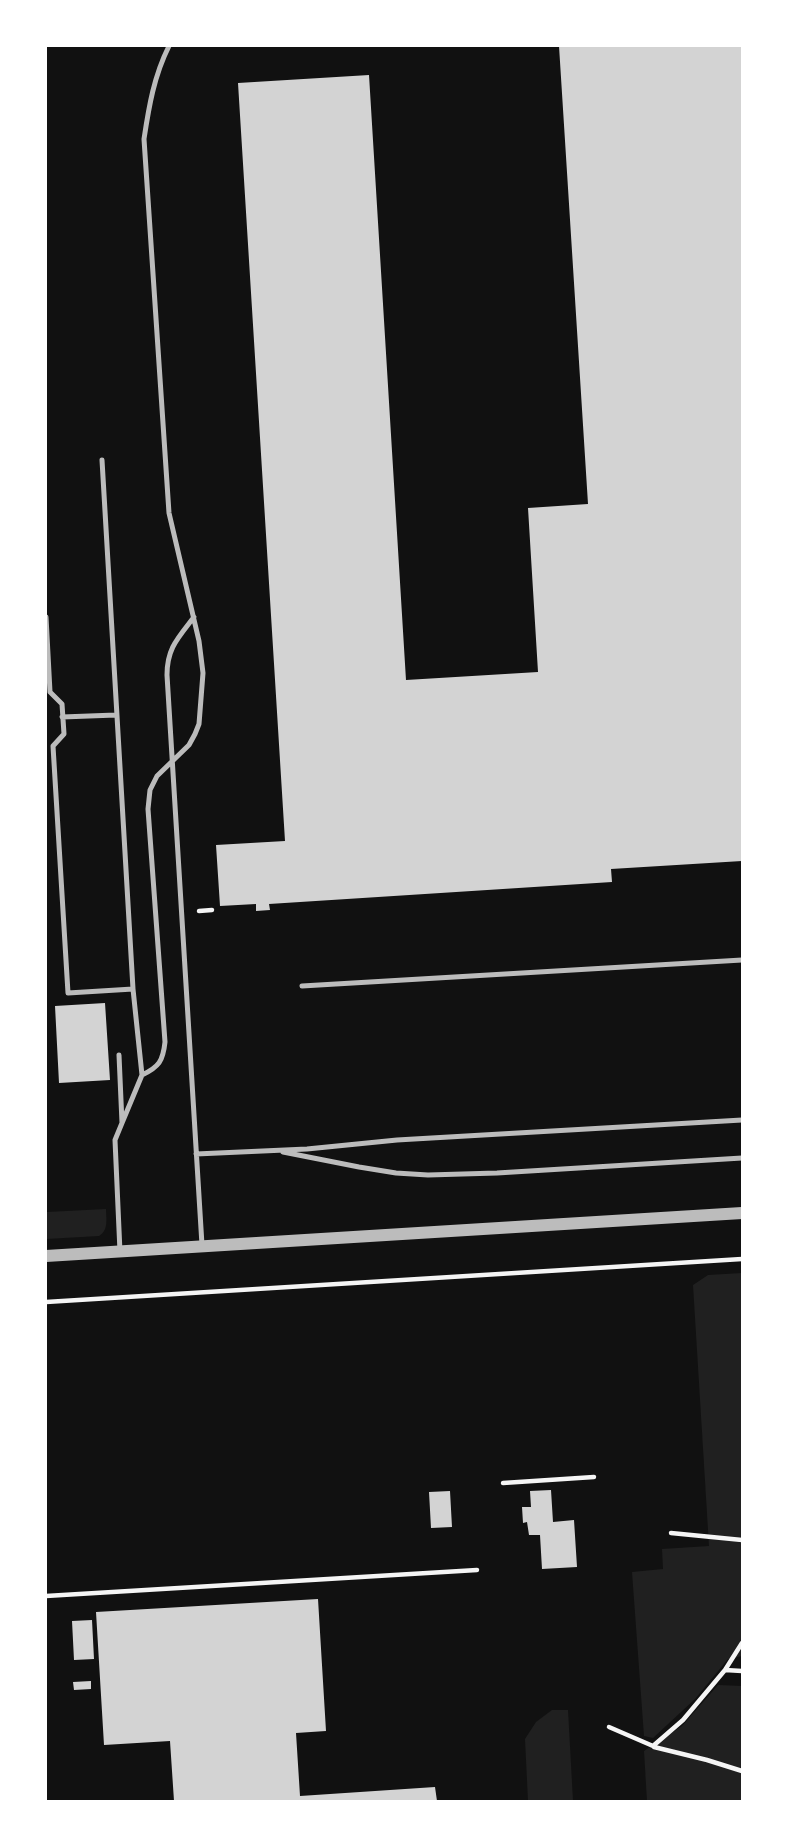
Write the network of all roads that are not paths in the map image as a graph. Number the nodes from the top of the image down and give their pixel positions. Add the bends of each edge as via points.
1 (169, 46) edge
2 (102, 460) dead end
3 (46, 617) edge
4 (194, 617) junction
5 (116, 715) junction
6 (62, 718) junction
7 (172, 762) junction
8 (743, 960) edge
9 (302, 986) dead end
10 (133, 989) junction
11 (119, 1055) dead end
12 (142, 1075) junction
13 (743, 1121) edge
14 (122, 1123) junction
15 (275, 1150) junction
16 (196, 1154) junction
17 (743, 1158) edge
18 (743, 1213) edge
19 (202, 1247) junction
20 (120, 1252) junction
21 (46, 1256) edge

1 - 4 lane via 150,100 144,139 169,513
2 - 5 lane
3 - 6 lane via 50,692 62,704
4 - 7 lane via 167,661
4 - 7 lane via 203,673 199,724 189,745
5 - 6 lane
5 - 10 lane
6 - 10 lane via 64,734 53,746 68,993
7 - 12 lane via 153,783 148,809 164,1055
7 - 16 lane
8 - 9 lane
10 - 12 lane
11 - 14 lane
12 - 14 lane
13 - 15 lane
14 - 20 lane via 116,1140
15 - 16 lane
15 - 17 lane via 428,1175
16 - 19 lane
18 - 19 street
19 - 20 street
20 - 21 street

